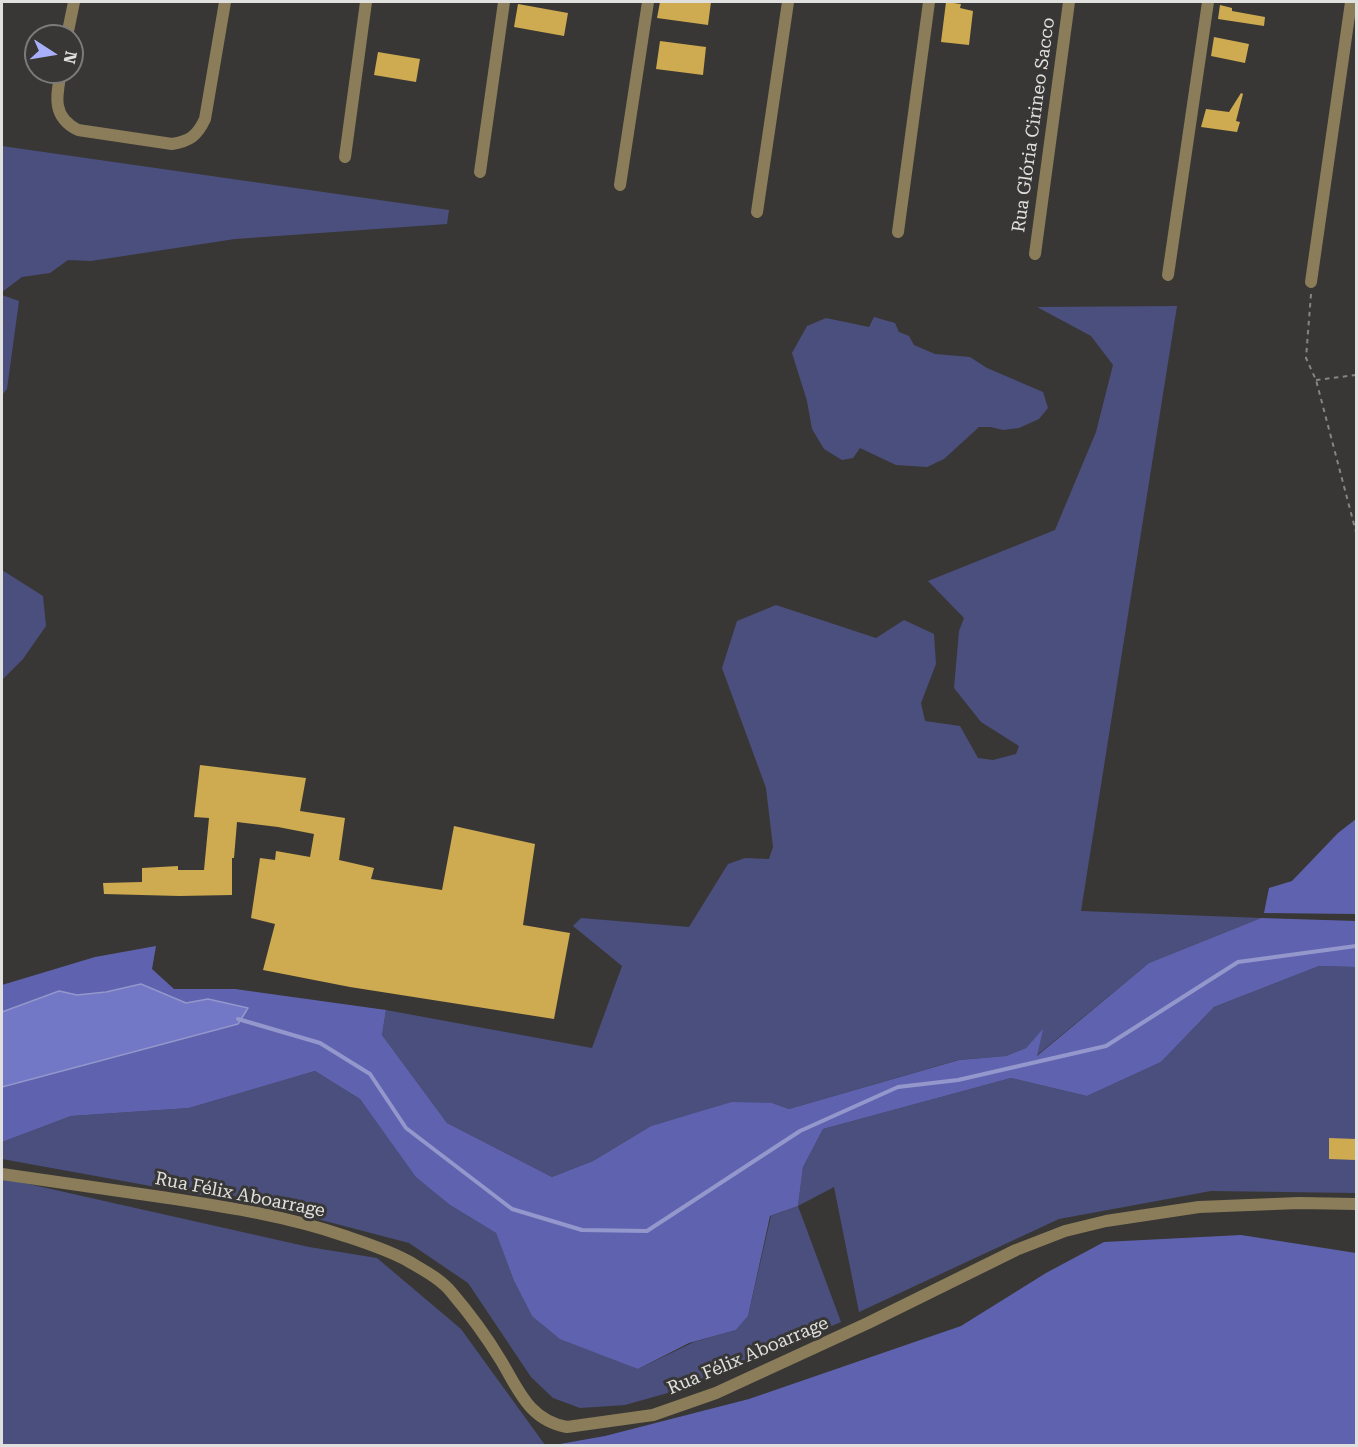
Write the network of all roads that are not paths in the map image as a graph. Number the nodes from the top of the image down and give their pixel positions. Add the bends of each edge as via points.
1 (74, 2) edge
2 (225, 2) edge
3 (366, 2) edge
4 (504, 2) edge
5 (648, 2) edge
6 (788, 2) edge
7 (929, 2) edge
8 (1069, 2) edge
9 (1208, 2) edge
10 (1351, 2) edge
11 (69, 24) edge
12 (59, 84) edge
13 (345, 157) dead end
14 (480, 172) dead end
15 (620, 185) dead end
16 (757, 212) dead end
17 (898, 232) dead end
18 (1035, 254) dead end
19 (1168, 275) dead end
20 (1311, 282) road end
21 (2, 1174) edge
22 (1356, 1204) edge

1 - 11 street
2 - 12 street via 205,119 198,133 187,142 172,144 78,130 62,118
3 - 13 street
4 - 14 street
5 - 15 street
6 - 16 street
7 - 17 street
8 - 18 street, Rua Glória Cirineo Sacco
9 - 19 street
10 - 20 street
21 - 22 street, Rua Félix Aboarrage via 283,1218 382,1249 406,1260 451,1291 500,1359 514,1387 546,1419 567,1427 653,1415 716,1393 1016,1250 1065,1231 1199,1207

